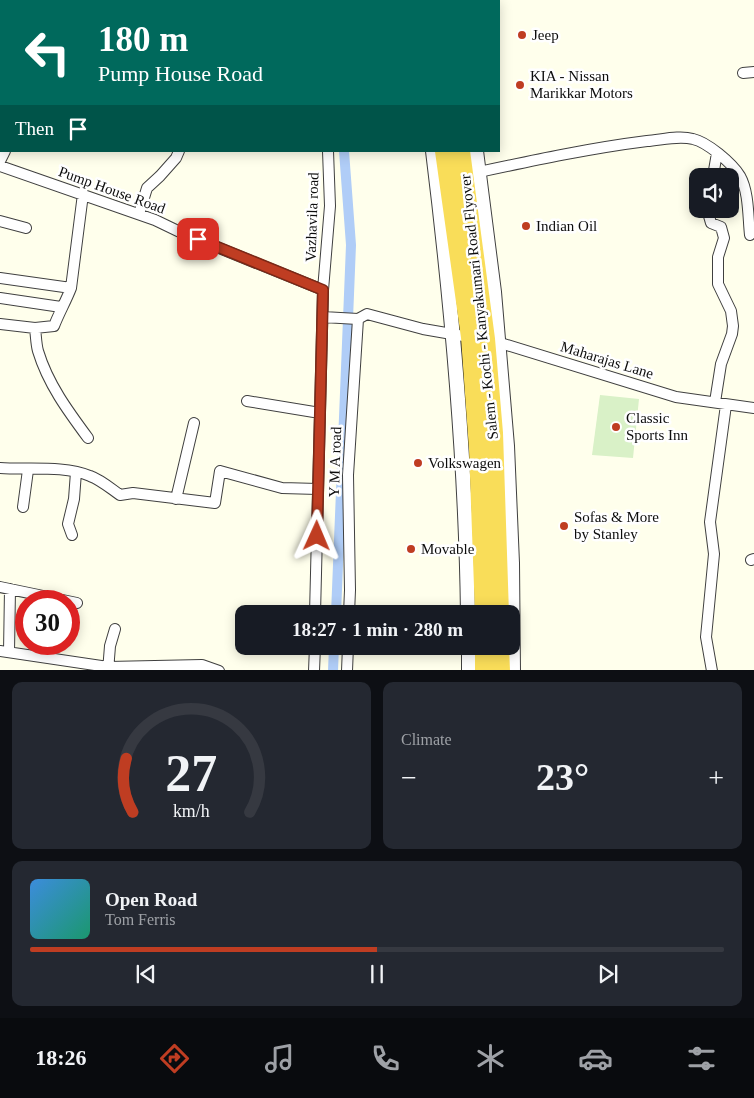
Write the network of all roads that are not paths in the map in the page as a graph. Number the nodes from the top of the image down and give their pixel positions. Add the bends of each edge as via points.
1 (179, 152) edge
2 (328, 152) edge
3 (432, 152) edge
4 (444, 152) edge
5 (461, 152) edge
6 (476, 152) edge
7 (717, 153) junction
8 (0, 166) edge
9 (714, 168) edge
10 (479, 172) junction
11 (83, 194) junction
12 (139, 214) junction
13 (709, 218) edge
14 (0, 221) edge
15 (26, 228) dead end
16 (750, 235) dead end
17 (0, 278) edge
18 (71, 288) junction
19 (323, 290) junction
20 (0, 298) edge
21 (61, 307) junction
22 (323, 317) junction
23 (361, 317) junction
24 (0, 324) edge
25 (35, 328) junction
26 (476, 338) junction
27 (247, 401) dead end
28 (715, 402) junction
29 (726, 405) junction
30 (754, 408) edge
31 (320, 413) junction
32 (194, 423) dead end
33 (88, 438) dead end
34 (0, 468) edge
35 (28, 470) junction
36 (76, 472) junction
37 (318, 489) junction
38 (176, 499) junction
39 (23, 507) dead end
40 (72, 535) dead end
41 (5, 588) edge
42 (315, 605) edge
43 (349, 605) edge
44 (468, 605) edge
45 (484, 605) edge
46 (500, 605) edge
47 (115, 630) dead end
48 (4, 652) edge
49 (315, 655) edge
50 (347, 655) edge
51 (469, 655) edge
52 (484, 655) edge
53 (500, 655) edge
54 (108, 669) edge
55 (219, 670) edge
56 (314, 670) edge
57 (346, 670) edge
58 (469, 670) edge
59 (484, 670) edge
60 (501, 670) edge
61 (512, 670) edge
62 (712, 670) edge

1 - 12 street via 147,188
2 - 19 street, Vazhavila road via 330,206
3 - 26 street via 448,275
4 - 26 highway, Salem - Kochi - Kanyakumari Road Flyover
5 - 26 highway, Salem - Kochi - Kanyakumari Road Flyover
6 - 10 street
7 - 9 street
7 - 10 street via 692,138 680,138 545,157
7 - 16 street via 740,176 745,190
8 - 11 street, Pump House Road
10 - 26 street via 494,292
11 - 12 street, Pump House Road
11 - 18 street
12 - 19 street, Pump House Road
13 - 28 street via 712,224 720,226 724,238 718,257 718,284 731,311 733,326 721,364
14 - 15 street
17 - 18 street
18 - 21 street
19 - 22 street, Vazhavila road
20 - 21 street
21 - 25 street via 54,326
22 - 23 street, Maharajas Lane
22 - 31 street, Vazhavila road
23 - 26 street, Maharajas Lane via 367,314 423,329
23 - 43 street, Y M A road via 348,475
24 - 25 street
25 - 33 street via 37,350 52,385
26 - 28 street, Maharajas Lane via 676,397
26 - 44 street via 466,532
26 - 45 highway, Salem - Kochi - Kanyakumari Road Flyover
26 - 46 highway, Salem - Kochi - Kanyakumari Road Flyover via 494,433
26 - 61 street via 507,446
27 - 31 street
28 - 29 street, Maharajas Lane
29 - 30 street, Maharajas Lane
29 - 62 street via 710,522 714,554 706,637
31 - 37 street, Vazhavila road
32 - 38 street
34 - 35 street
35 - 36 street
35 - 39 street
36 - 38 street via 120,495 133,493
36 - 40 street via 68,524
37 - 38 street via 282,488 220,471 215,504
37 - 42 street, Vazhavila road
41 - 48 street
47 - 54 street
48 - 54 street
49 - 56 street
50 - 57 street
51 - 58 street
52 - 59 highway
53 - 60 highway
54 - 55 street via 202,666

